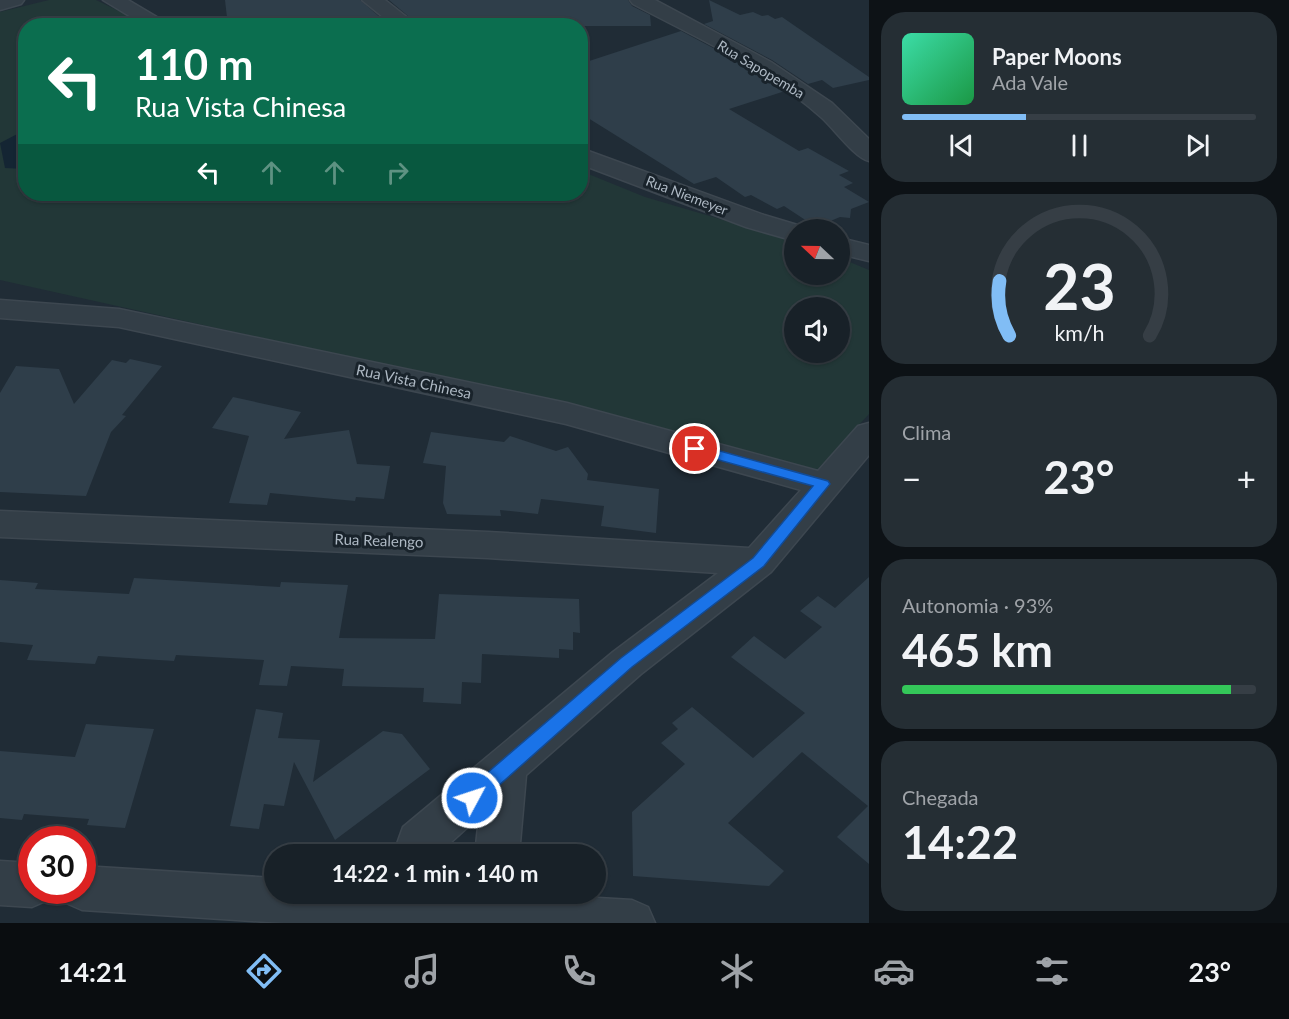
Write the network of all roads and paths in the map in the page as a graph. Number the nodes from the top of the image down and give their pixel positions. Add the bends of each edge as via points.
1 (14, 0) edge
2 (113, 0) edge
3 (372, 0) edge
4 (640, 0) edge
5 (0, 4) edge
6 (147, 18) edge
7 (397, 18) edge
8 (869, 119) edge
9 (844, 122) junction
10 (869, 154) edge
11 (588, 158) edge
12 (784, 230) edge
13 (850, 248) edge
14 (869, 253) edge
15 (0, 309) edge
16 (869, 434) edge
17 (823, 484) junction
18 (0, 524) edge
19 (758, 562) junction
20 (506, 768) junction
21 (419, 844) edge
22 (498, 844) edge
23 (0, 883) edge
24 (18, 884) edge
25 (96, 889) edge
26 (510, 904) edge
27 (399, 908) edge
28 (632, 923) edge

1 - 5 street
2 - 6 street
3 - 7 street
4 - 9 street, Rua Sapopemba via 763,66
8 - 9 street
9 - 10 street, Rua Sapopemba
11 - 12 street, Rua Niemeyer
13 - 14 street
15 - 17 street, Rua Vista Chinesa via 119,318 567,414
16 - 17 street
17 - 19 street
18 - 19 street, Rua Realengo via 488,544
19 - 20 street via 627,663
20 - 21 street
20 - 22 street
23 - 24 street
25 - 27 street
26 - 27 street
26 - 28 street

